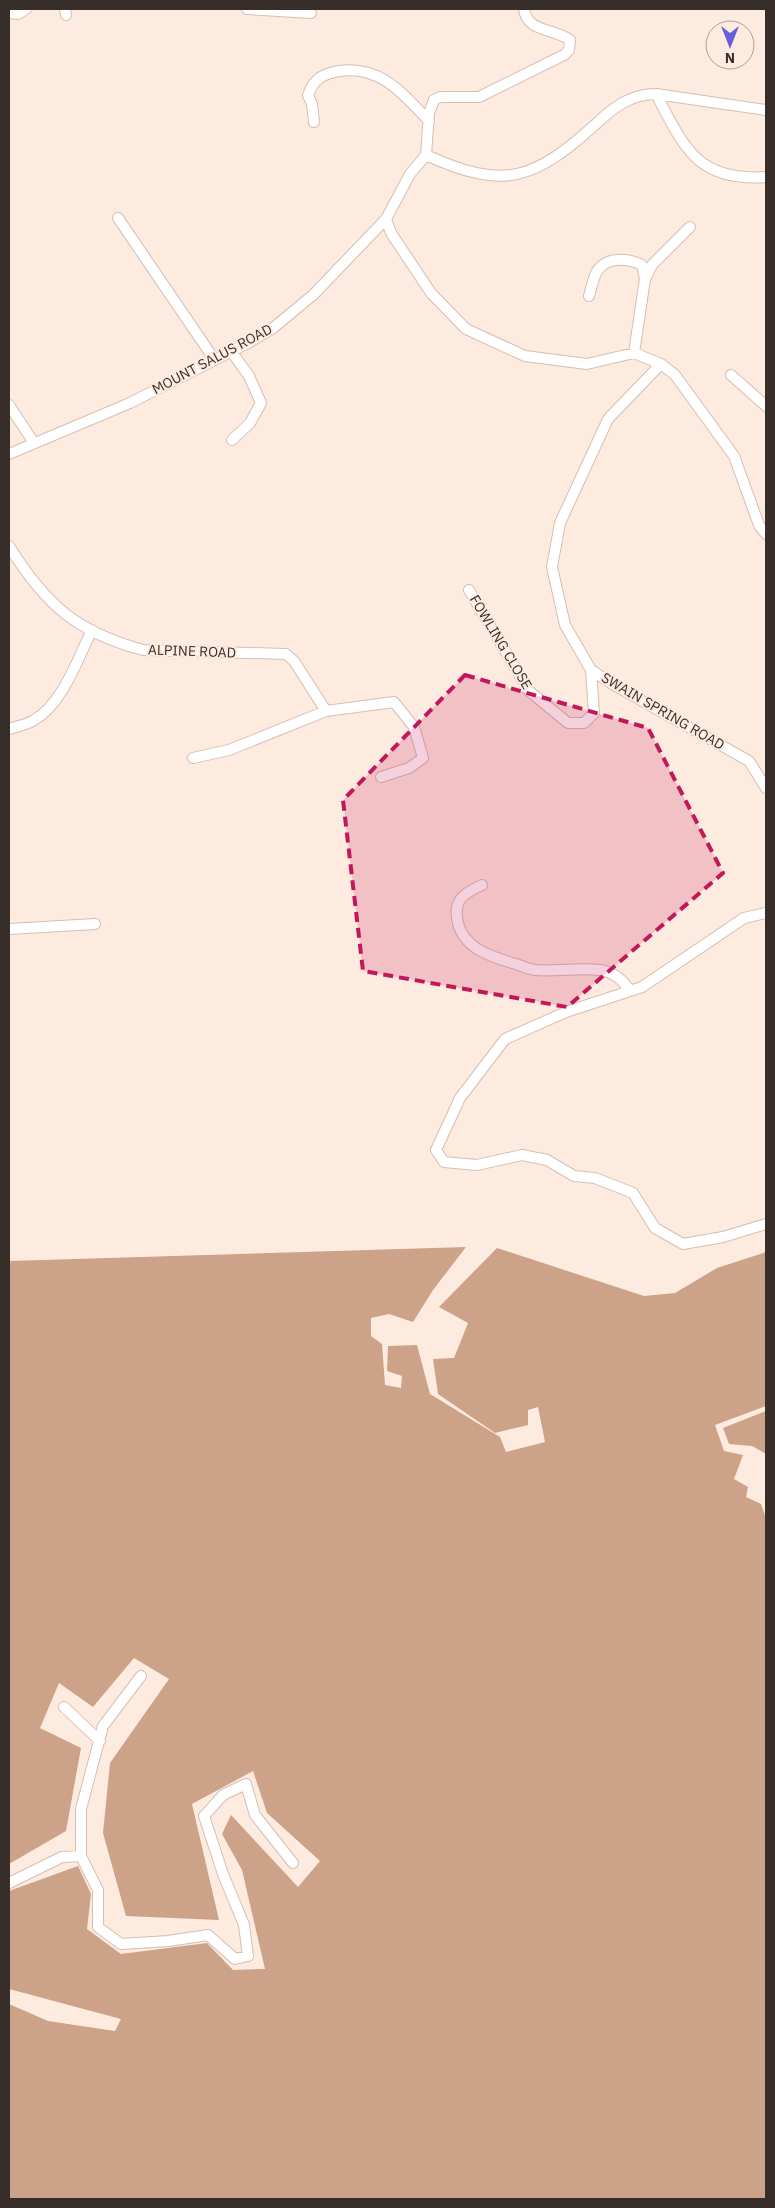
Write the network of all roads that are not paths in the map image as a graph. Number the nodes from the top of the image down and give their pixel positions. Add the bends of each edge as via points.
1 (26, 9) edge
2 (247, 9) edge
3 (524, 9) edge
4 (9, 13) edge
5 (311, 13) dead end
6 (656, 94) junction
7 (766, 110) edge
8 (429, 121) junction
9 (314, 122) dead end
10 (426, 156) junction
11 (766, 177) edge
12 (118, 218) dead end
13 (386, 218) junction
14 (690, 228) dead end
15 (645, 279) junction
16 (589, 296) dead end
17 (231, 351) junction
18 (634, 353) junction
19 (214, 359) junction
20 (661, 364) junction
21 (731, 375) dead end
22 (9, 405) edge
23 (766, 406) edge
24 (232, 440) dead end
25 (34, 443) junction
26 (9, 454) edge
27 (766, 534) edge
28 (9, 546) edge
29 (469, 590) dead end
30 (92, 630) junction
31 (591, 670) junction
32 (326, 711) junction
33 (9, 729) edge
34 (193, 758) dead end
35 (381, 777) dead end
36 (766, 788) edge
37 (482, 885) dead end
38 (766, 913) edge
39 (95, 924) dead end
40 (9, 929) edge
41 (630, 991) junction
42 (766, 1224) edge
43 (141, 1676) dead end
44 (64, 1707) dead end
45 (100, 1741) junction
46 (82, 1856) junction
47 (293, 1863) dead end
48 (9, 1883) edge

1 - 4 street via 18,14
2 - 5 street
3 - 8 street via 533,25 570,40 569,50 479,97 437,98 430,108
6 - 7 street
6 - 10 street via 645,94 614,107 554,158 523,174 477,174
6 - 11 street via 687,150 699,162 731,175
8 - 9 street via 402,93 375,74 345,70 327,73 311,86 308,95
8 - 10 street
10 - 13 street via 410,174
12 - 19 street
13 - 17 street, MOUNT SALUS ROAD via 313,294 273,328
13 - 18 street via 391,233 431,293 466,329 525,356 587,364
14 - 15 street via 652,265
15 - 16 street via 642,265 628,260 612,261 596,274
15 - 18 street
17 - 19 street, MOUNT SALUS ROAD
17 - 24 street via 249,376 261,403 250,423
18 - 20 street
19 - 25 street, MOUNT SALUS ROAD via 130,403
20 - 27 street via 675,375 734,456 759,525
20 - 31 street, SWAIN SPRING ROAD via 608,419 560,523 552,567 565,625
21 - 23 street
22 - 25 street
25 - 26 street, MOUNT SALUS ROAD
28 - 30 street, ALPINE ROAD via 29,578 52,604
29 - 31 street, FOWLING CLOSE via 529,691 568,723 584,723 594,712
30 - 32 street, ALPINE ROAD via 120,644 143,650 286,654
30 - 33 street via 62,690 50,706 35,720
31 - 36 street, SWAIN SPRING ROAD via 749,761
32 - 34 street via 229,750
32 - 35 street via 394,702 414,727 423,758 409,768
37 - 41 street via 463,894 457,905 461,932 470,945 493,957 533,970 601,970 621,978
38 - 41 street via 744,918 642,987
39 - 40 street
41 - 42 street via 566,1012 505,1039 460,1098 436,1150 444,1162 477,1165 522,1155 547,1160 574,1176 596,1178 633,1193 655,1228 683,1244 723,1237
43 - 45 street via 103,1726
44 - 45 street
45 - 46 street via 82,1809
46 - 47 street via 98,1890 98,1927 121,1944 208,1935 235,1959 248,1956 244,1925 204,1816 223,1794 246,1784 255,1815
46 - 48 street via 62,1857

